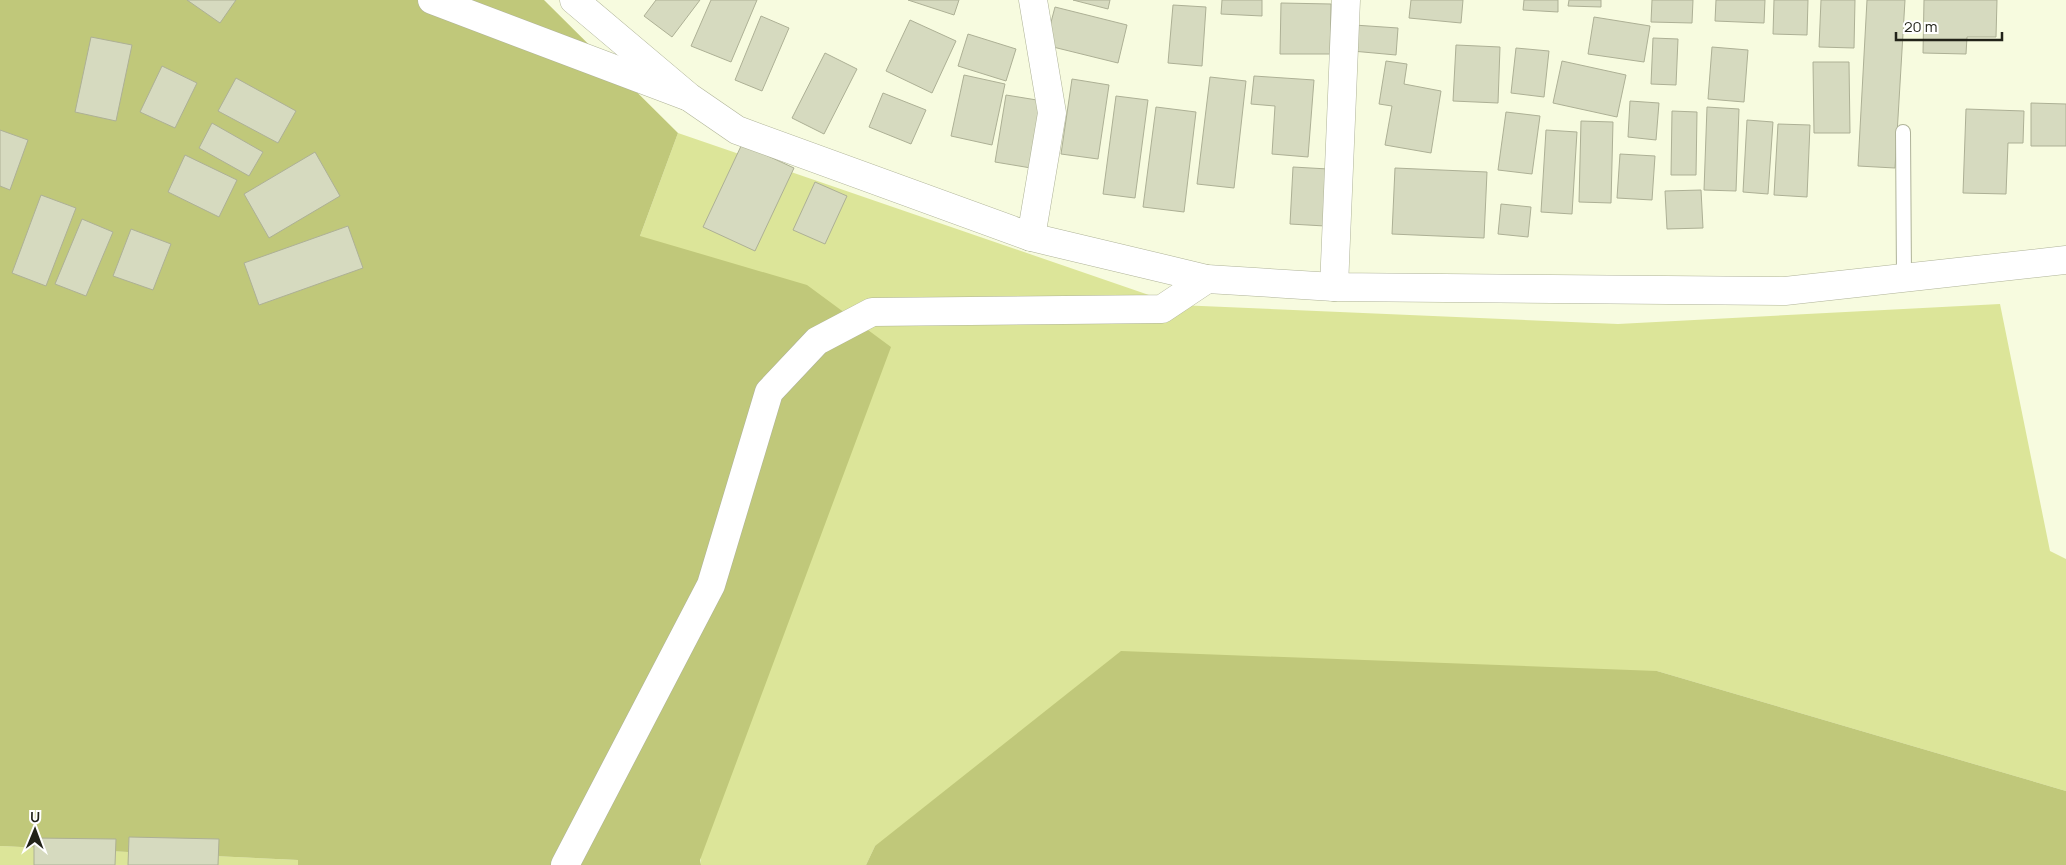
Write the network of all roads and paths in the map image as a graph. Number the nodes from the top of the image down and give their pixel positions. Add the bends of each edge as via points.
1 (432, 0) edge
2 (574, 0) edge
3 (1033, 0) edge
4 (1346, 0) edge
5 (689, 97) junction
6 (1903, 132) dead end
7 (1031, 237) junction
8 (2066, 260) edge
9 (1904, 277) junction
10 (1207, 279) junction
11 (1334, 287) junction
12 (564, 865) edge

1 - 5 street
2 - 5 street
3 - 7 street via 1052,113
4 - 11 street
5 - 7 street via 737,130
6 - 9 lane
7 - 10 street
8 - 9 street
9 - 11 street via 1785,290
10 - 11 street
10 - 12 street via 1162,309 872,312 817,342 769,392 711,585

